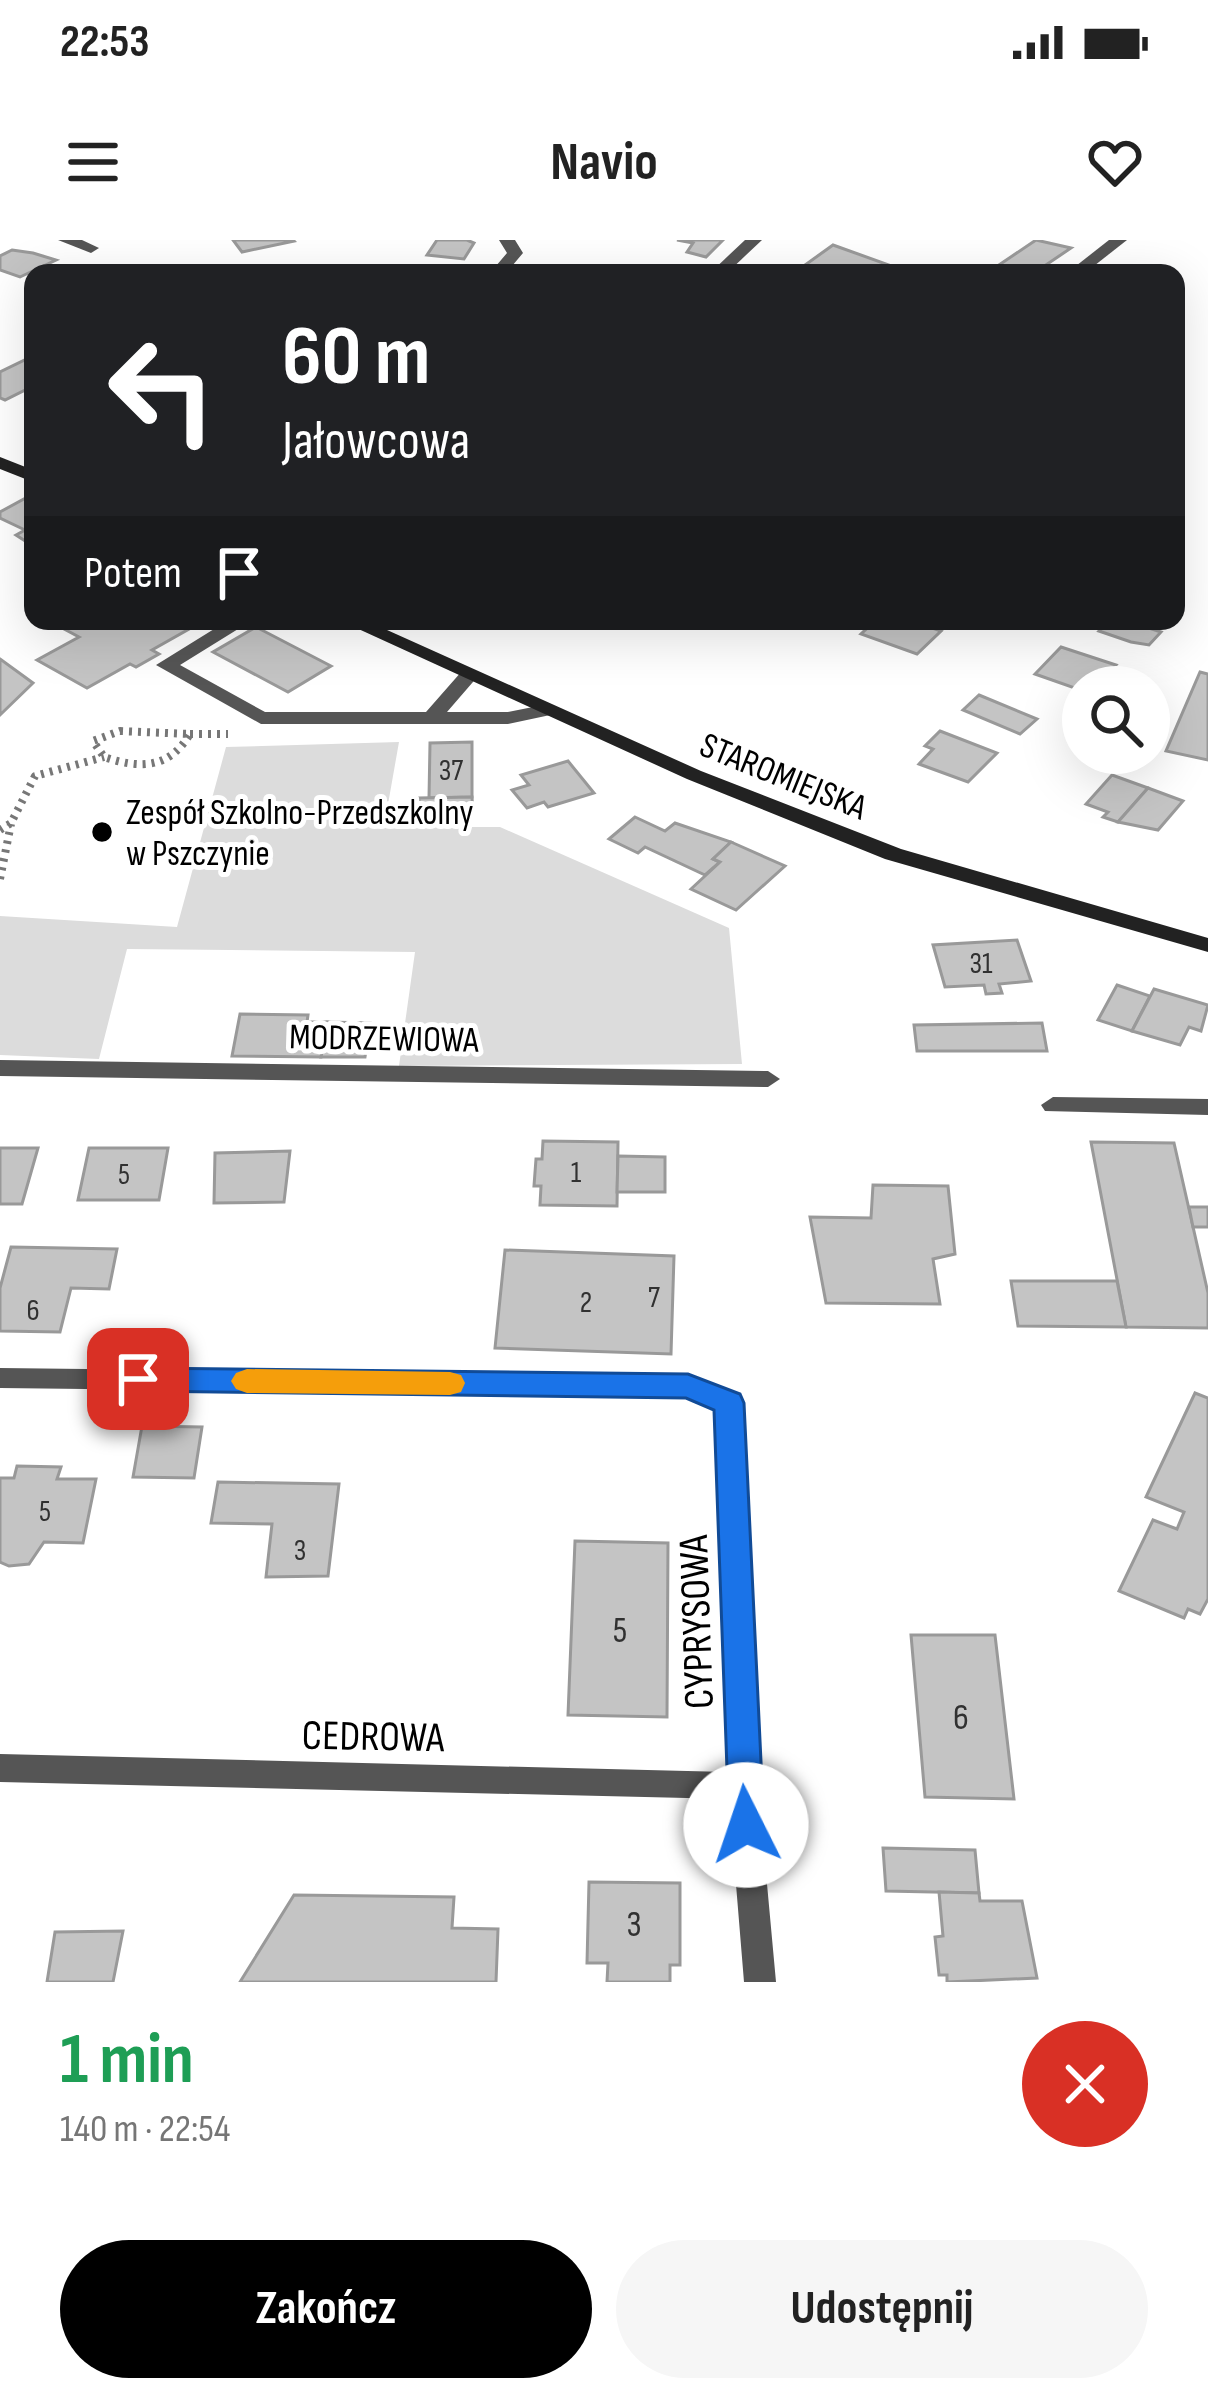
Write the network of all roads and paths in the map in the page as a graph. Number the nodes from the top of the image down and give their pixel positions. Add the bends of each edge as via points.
1 (66, 240) edge
2 (754, 240) edge
3 (1119, 240) edge
4 (91, 248) dead end
5 (728, 264) edge
6 (1087, 264) edge
7 (226, 630) edge
8 (371, 630) edge
9 (469, 675) junction
10 (548, 710) junction
11 (432, 717) junction
12 (190, 734) dead end
13 (92, 741) dead end
14 (104, 757) dead end
15 (11, 823) junction
16 (0, 830) edge
17 (0, 879) edge
18 (1208, 945) edge
19 (0, 1068) edge
20 (768, 1078) dead end
21 (1053, 1105) dead end
22 (1208, 1106) edge
23 (0, 1378) edge
24 (0, 1768) edge
25 (743, 1786) junction
26 (760, 1982) edge

1 - 4 street
2 - 5 street
3 - 6 street
7 - 11 street via 166,665 262,718
8 - 9 street, STAROMIEJSKA
9 - 10 street, STAROMIEJSKA
9 - 11 street
10 - 11 street
10 - 18 street, STAROMIEJSKA via 893,854
12 - 13 path via 120,731
14 - 15 path via 35,776
15 - 16 path
15 - 17 path
19 - 20 street, MODRZEWIOWA
21 - 22 street
23 - 25 street, CYPRYSOWA via 688,1386 729,1403
24 - 25 street, CEDROWA
25 - 26 street, CYPRYSOWA

